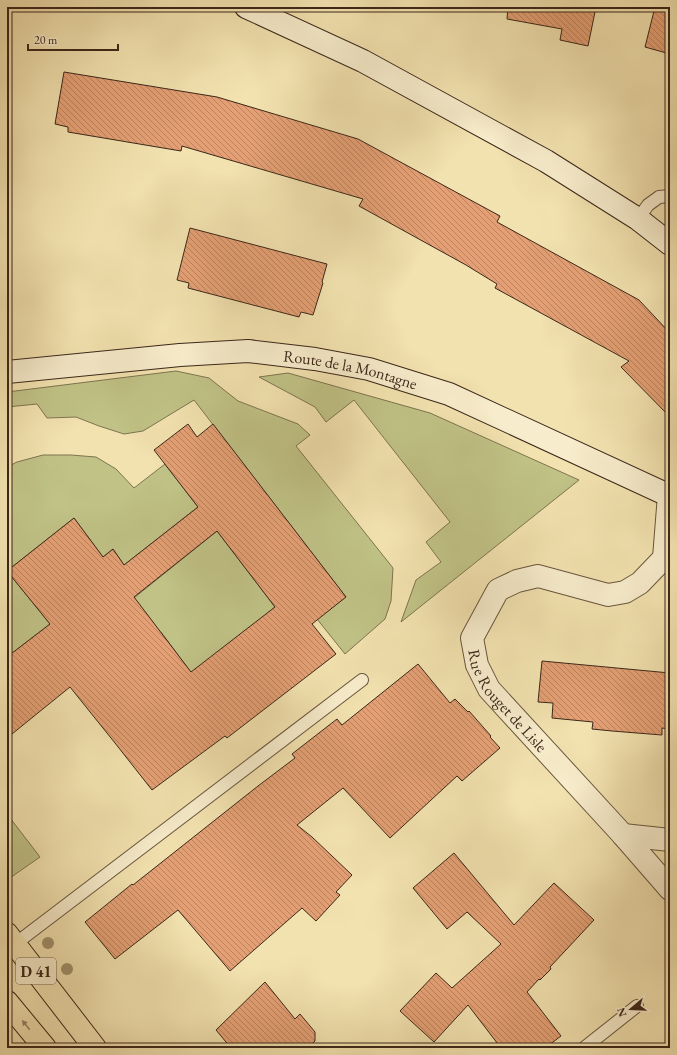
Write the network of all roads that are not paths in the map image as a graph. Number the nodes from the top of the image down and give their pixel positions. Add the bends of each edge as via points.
1 (246, 7) edge
2 (670, 196) edge
3 (638, 219) junction
4 (670, 244) edge
5 (7, 372) edge
6 (670, 495) edge
7 (667, 561) edge
8 (362, 680) dead end
9 (623, 835) junction
10 (670, 840) edge
11 (670, 889) edge
12 (11, 939) edge
13 (7, 1002) edge
14 (637, 1006) dead end
15 (45, 1048) edge
16 (95, 1048) edge
17 (584, 1048) edge

1 - 3 main road via 364,61 546,161
2 - 3 lane via 659,197 653,201
3 - 4 main road
5 - 6 main road, Route de la Montagne via 248,351 369,369 449,394
6 - 7 main road
7 - 9 main road, Rue Rouget de Lisle via 625,592 608,595 538,576 517,580 498,590 472,638 477,665 489,689
8 - 12 lane
9 - 10 main road
9 - 11 main road, Rue Rouget de Lisle
12 - 16 main road, D 41
15 -> 13 main road
14 - 17 lane

